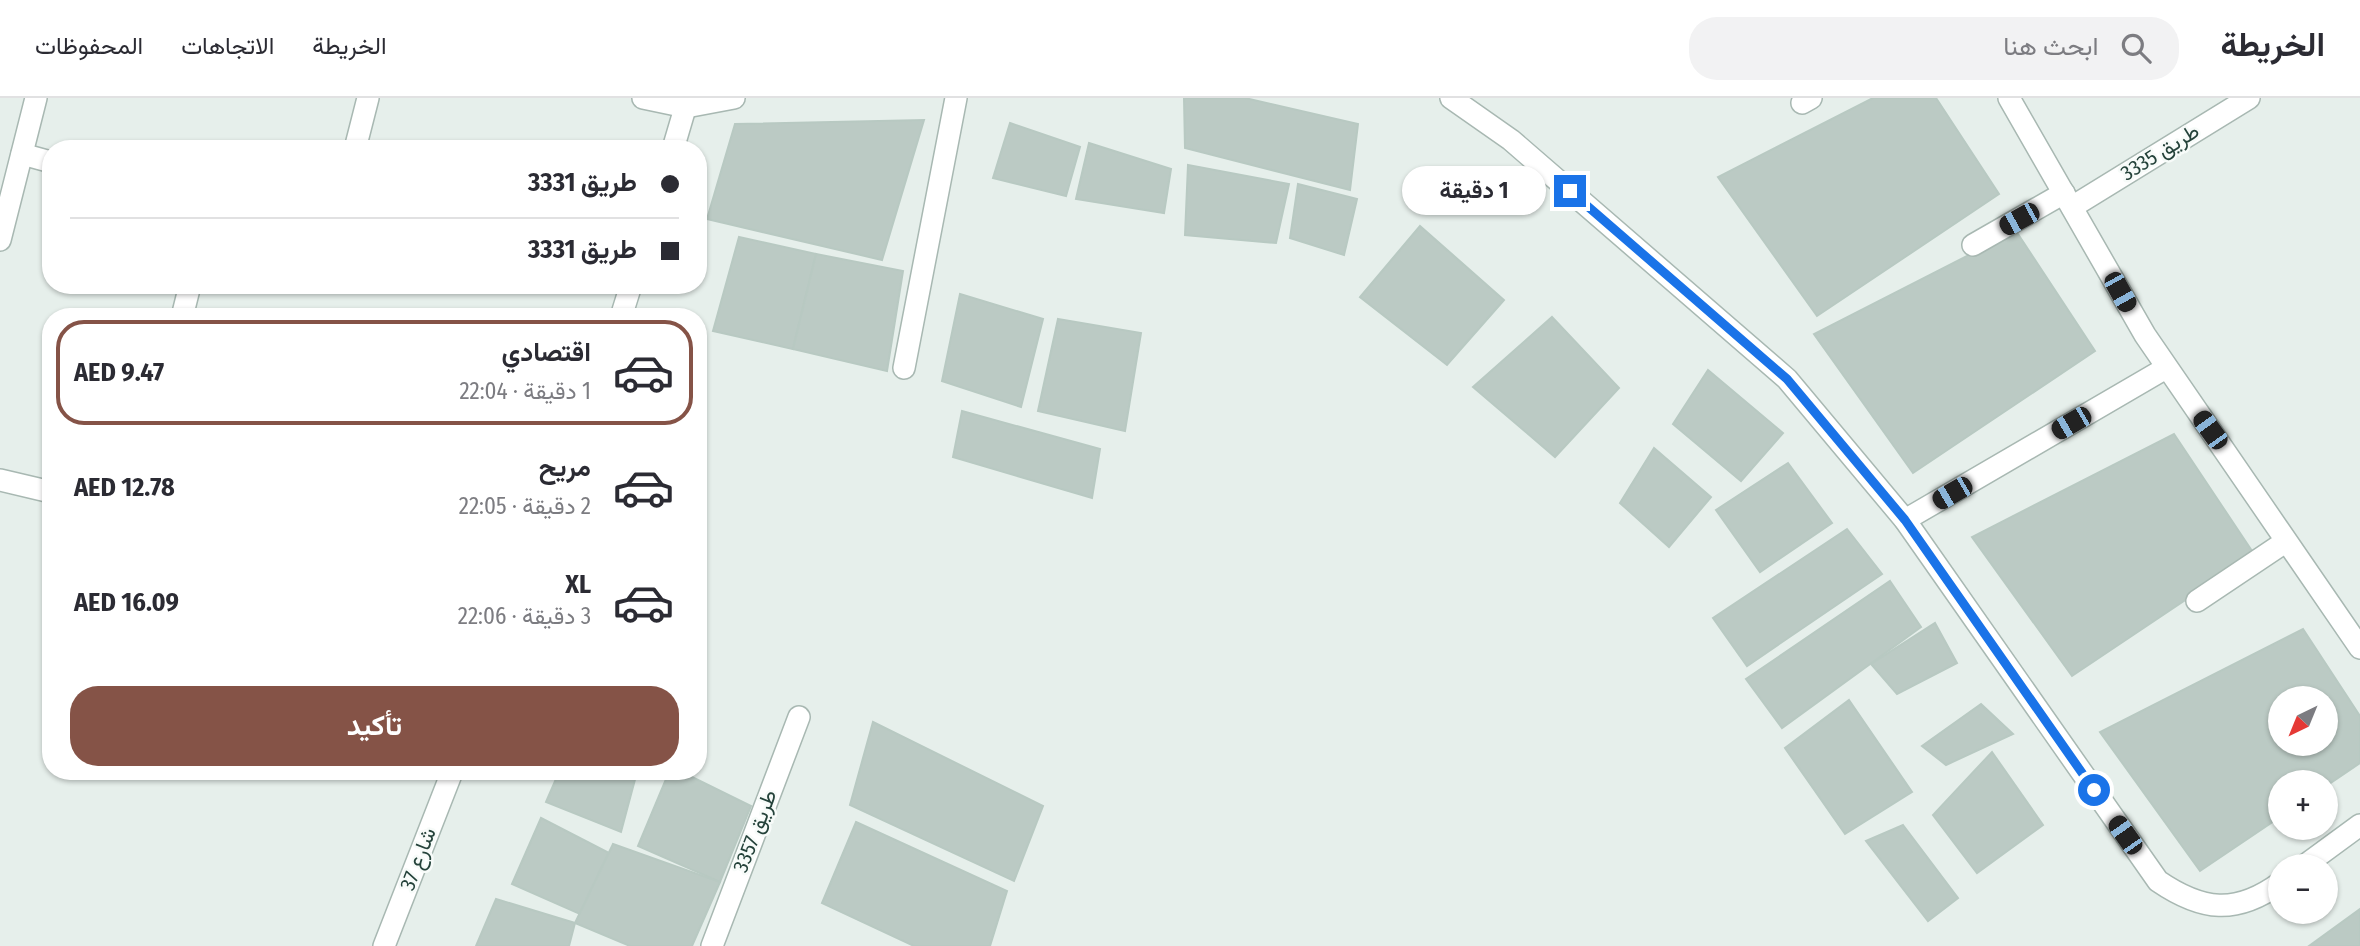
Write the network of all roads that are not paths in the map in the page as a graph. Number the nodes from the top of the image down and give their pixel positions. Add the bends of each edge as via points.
1 (36, 98) edge
2 (368, 98) edge
3 (643, 98) edge
4 (734, 98) edge
5 (956, 98) edge
6 (1451, 98) edge
7 (2009, 98) edge
8 (2249, 98) edge
9 (687, 103) edge
10 (357, 140) edge
11 (676, 140) edge
12 (22, 153) junction
13 (42, 159) edge
14 (2068, 200) junction
15 (0, 240) edge
16 (1973, 245) dead end
17 (904, 368) dead end
18 (2166, 368) junction
19 (0, 480) edge
20 (42, 490) edge
21 (1905, 520) junction
22 (2285, 541) junction
23 (2197, 601) dead end
24 (2360, 648) edge
25 (799, 717) dead end
26 (449, 780) edge
27 (2360, 825) edge
28 (2320, 854) edge
29 (2268, 892) edge
30 (384, 946) edge
31 (712, 946) edge

1 - 12 street
2 - 10 street
3 - 9 street
4 - 9 street
5 - 17 street
6 - 21 street via 1511,140 1787,379
7 - 14 street
8 - 14 street, طريق 3335
9 - 11 street
12 - 13 street
12 - 15 street
14 - 16 street, طريق 3335
14 - 18 street
18 - 21 street
18 - 22 street
19 - 20 street
21 - 29 street via 2158,881 2182,898 2211,906 2240,905
22 - 23 street
22 - 24 street
25 - 31 street, طريق 3357
26 - 30 street, شارع 37
27 - 28 street

